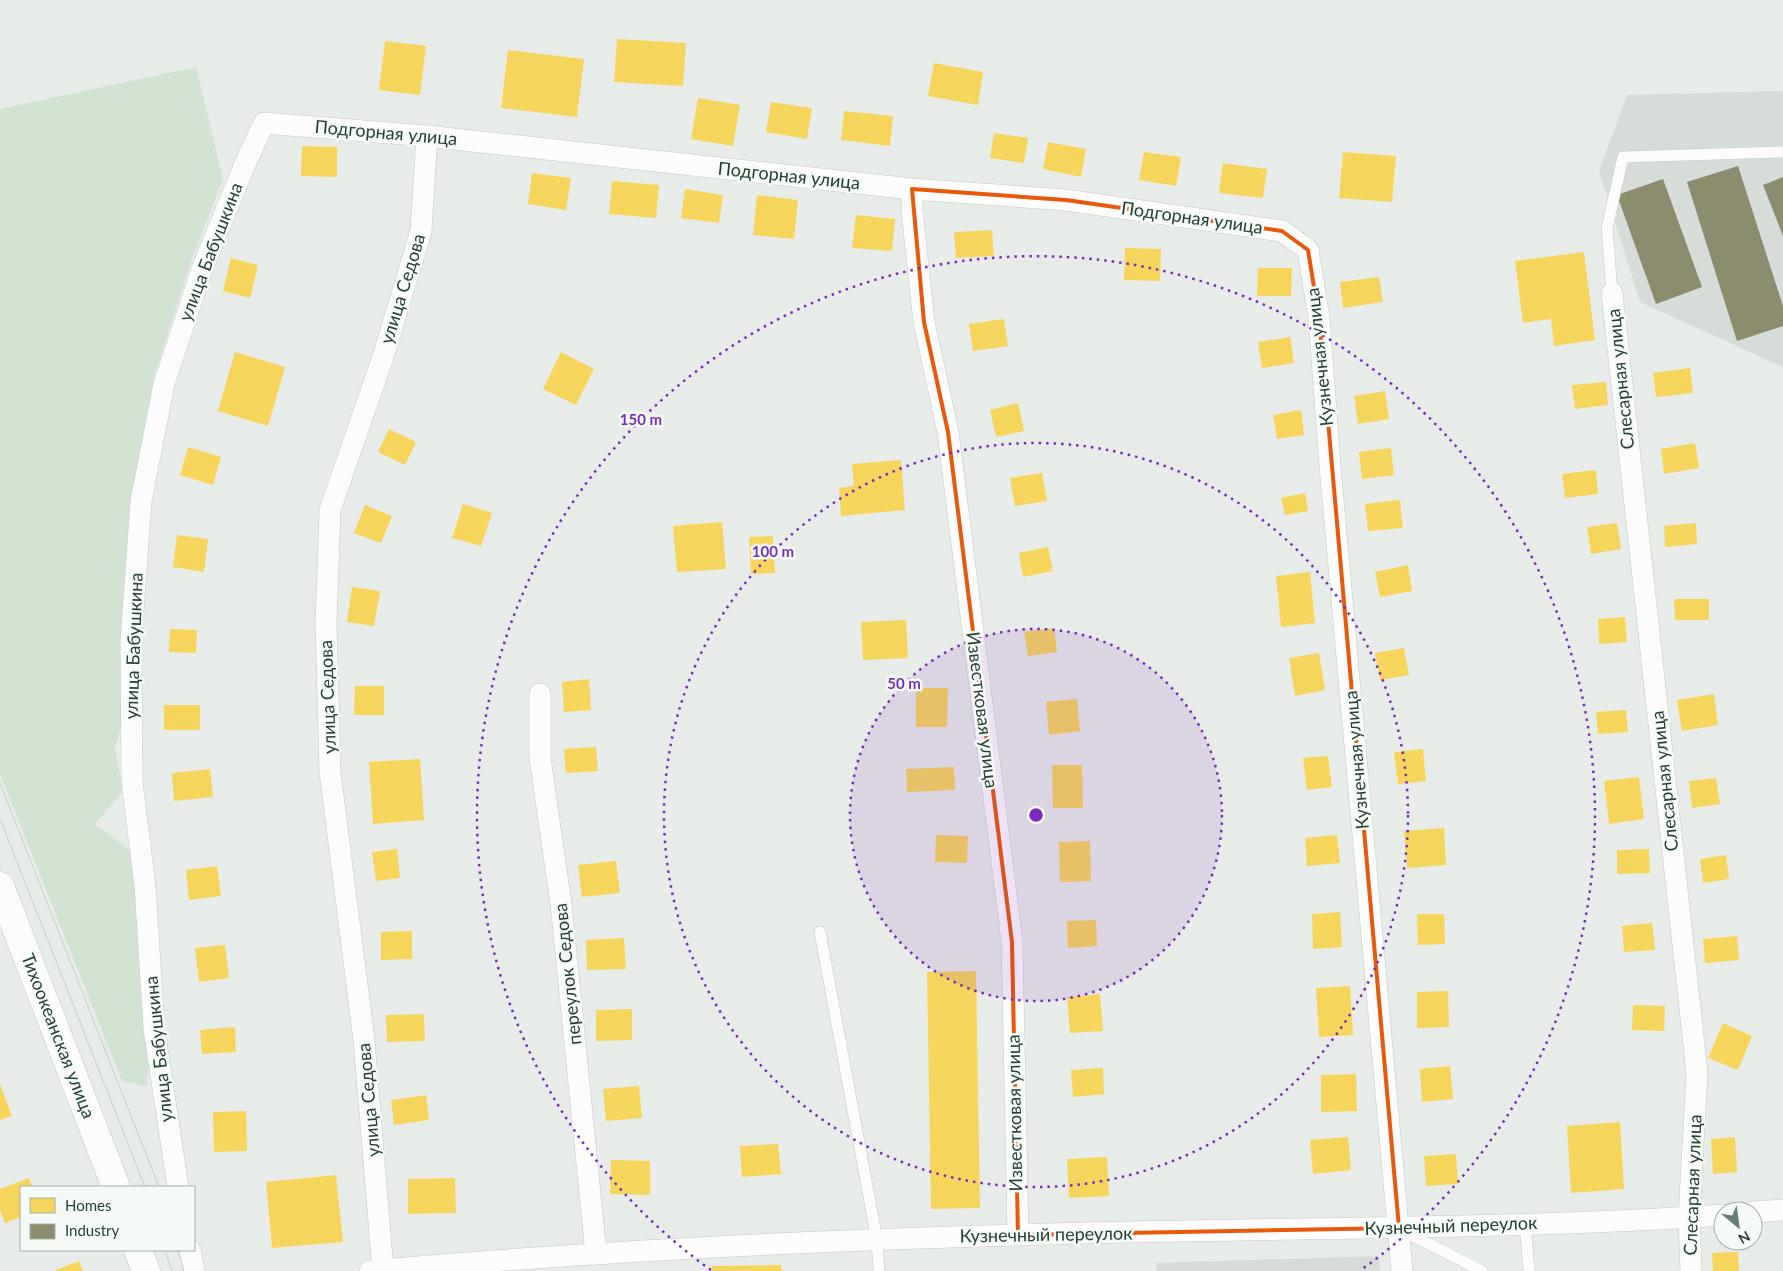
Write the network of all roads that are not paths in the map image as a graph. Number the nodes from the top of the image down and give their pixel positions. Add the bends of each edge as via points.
1 (264, 123) joint
2 (427, 136) junction
3 (1783, 152) edge
4 (912, 189) junction
5 (1308, 250) joint
6 (1612, 293) joint
7 (540, 694) dead end
8 (0, 886) edge
9 (820, 932) dead end
10 (116, 1186) edge
11 (178, 1186) edge
12 (1783, 1210) edge
13 (1763, 1211) edge
14 (1713, 1215) edge
15 (1689, 1217) junction
16 (1525, 1223) junction
17 (1399, 1228) junction
18 (1018, 1234) junction
19 (877, 1240) junction
20 (138, 1251) edge
21 (190, 1251) edge
22 (596, 1254) junction
23 (377, 1270) edge
24 (146, 1271) edge
25 (194, 1271) edge
26 (879, 1271) edge
27 (1402, 1271) edge
28 (1482, 1271) edge
29 (1529, 1271) edge
30 (1691, 1271) edge

1 - 2 street, Подгорная улица
1 - 11 street, улица Бабушкина via 202,269 164,384 141,501 131,641 132,782 145,886 154,1029
2 - 4 street, Подгорная улица
2 - 23 street, улица Седова via 422,231 330,510 326,623 330,772 364,1040
3 - 6 lane via 1623,157 1607,228
4 - 5 street, Подгорная улица via 1066,200 1282,231
4 - 18 street, Известковая улица via 924,322 948,432 1012,942
5 - 17 street, Кузнечная улица via 1319,318
6 - 15 street, Слесарная улица via 1697,1073
7 - 22 street, переулок Седова via 540,758 561,904
8 - 10 main road, Тихоокеанская улица
9 - 19 lane
12 - 13 street
14 - 15 street, Кузнечный переулок
15 - 16 street, Кузнечный переулок
15 - 30 street, Слесарная улица
16 - 17 street, Кузнечный переулок
16 - 29 lane
17 - 18 street, Кузнечный переулок
17 - 27 street, Кузнечная улица
17 - 28 lane
18 - 19 street, Кузнечный переулок
19 - 22 street, Кузнечный переулок
19 - 26 lane
20 - 24 main road
21 - 25 street
22 - 23 street, Кузнечный переулок

